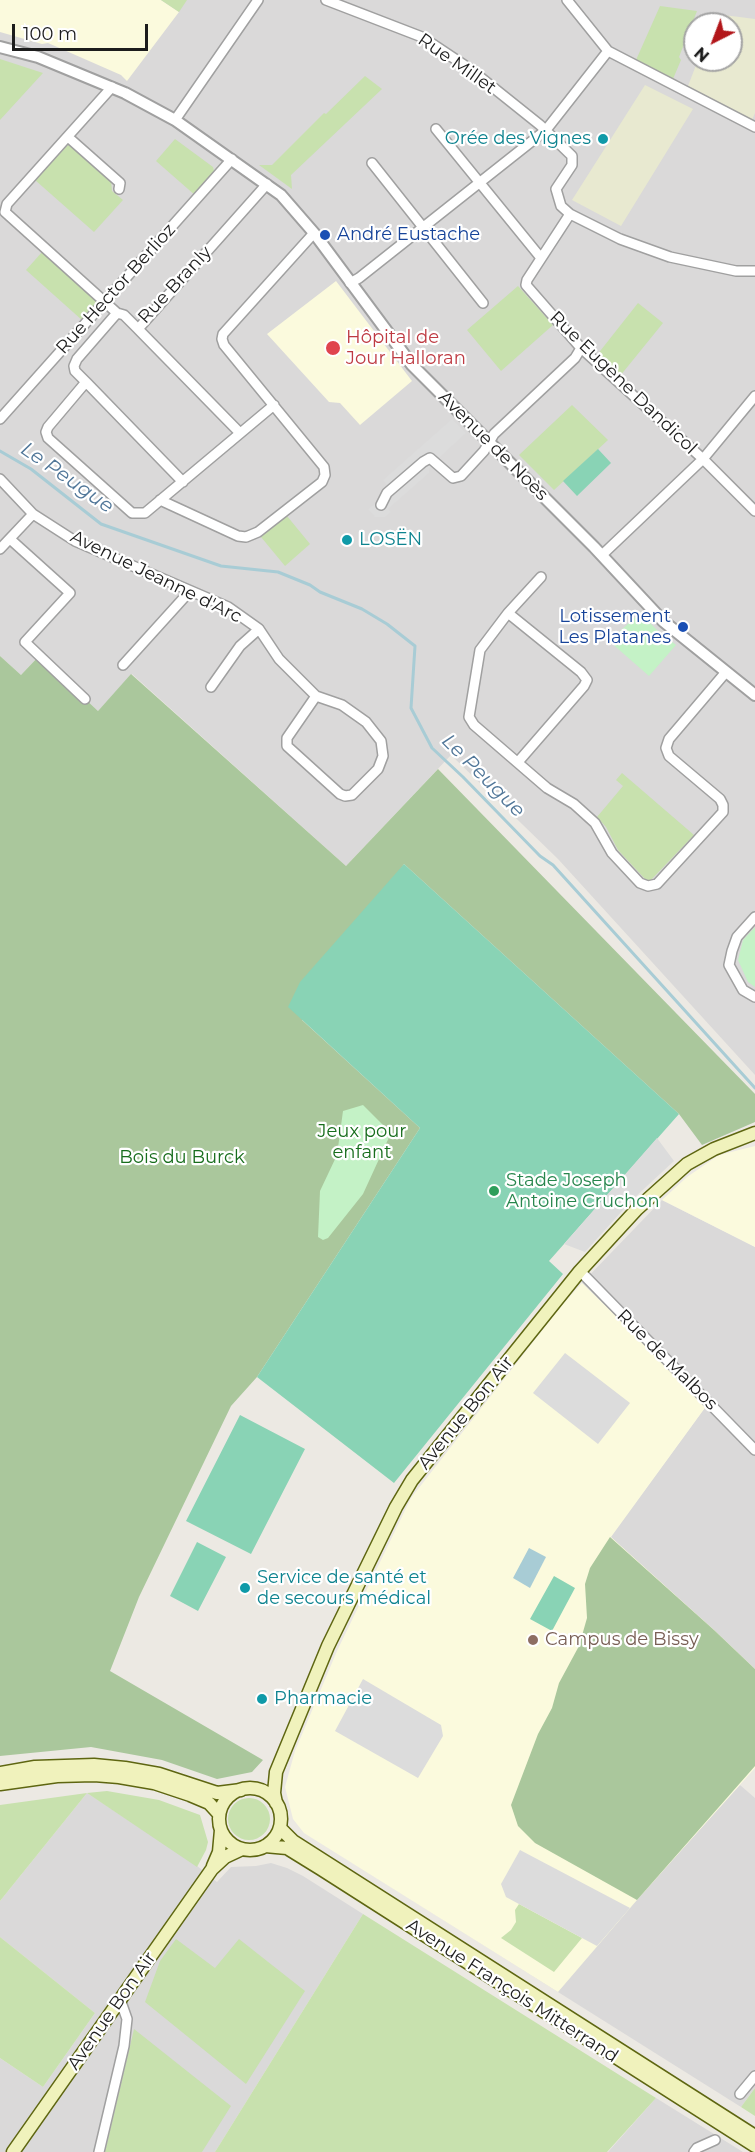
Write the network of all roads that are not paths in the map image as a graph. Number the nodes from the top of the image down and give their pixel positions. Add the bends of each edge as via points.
1 (258, 0) edge
2 (326, 0) edge
3 (567, 0) edge
4 (0, 46) edge
5 (609, 51) junction
6 (112, 87) junction
7 (175, 120) junction
8 (755, 128) edge
9 (436, 129) dead end
10 (546, 130) junction
11 (68, 137) junction
12 (232, 159) junction
13 (372, 163) dead end
14 (478, 182) junction
15 (267, 184) junction
16 (119, 189) dead end
17 (570, 214) junction
18 (422, 227) junction
19 (314, 233) junction
20 (541, 258) junction
21 (755, 271) edge
22 (350, 283) junction
23 (104, 302) junction
24 (483, 303) dead end
25 (117, 314) junction
26 (138, 329) junction
27 (581, 348) junction
28 (86, 382) junction
29 (755, 396) edge
30 (274, 405) junction
31 (0, 419) edge
32 (240, 433) junction
33 (490, 442) junction
34 (703, 459) junction
35 (0, 479) edge
36 (183, 482) junction
37 (160, 500) junction
38 (381, 505) dead end
39 (755, 511) edge
40 (33, 513) junction
41 (10, 539) junction
42 (0, 549) edge
43 (602, 555) junction
44 (541, 577) dead end
45 (190, 591) junction
46 (508, 613) junction
47 (259, 628) junction
48 (123, 665) dead end
49 (726, 672) junction
50 (211, 687) dead end
51 (755, 695) edge
52 (316, 696) junction
53 (85, 699) dead end
54 (518, 762) junction
55 (755, 917) edge
56 (755, 997) edge
57 (755, 1133) edge
58 (580, 1271) junction
59 (755, 1450) edge
60 (276, 1772) junction
61 (0, 1773) edge
62 (0, 1784) edge
63 (247, 1789) junction
64 (276, 1803) junction
65 (219, 1814) junction
66 (280, 1828) junction
67 (221, 1830) junction
68 (265, 1846) junction
69 (242, 1849) junction
70 (212, 1869) junction
71 (120, 1999) junction
72 (755, 2076) edge
73 (740, 2094) dead end
74 (755, 2136) edge
75 (715, 2140) dead end
76 (755, 2146) edge
77 (13, 2152) edge
78 (99, 2152) edge
79 (694, 2152) edge

1 - 7 street
2 - 10 street, Rue Millet via 422,37 470,69
3 - 5 street
4 - 6 street, Avenue de Noès
5 - 8 street
5 - 10 street
6 - 7 street, Avenue de Noès
6 - 11 street
7 - 12 street, Avenue de Noès
9 - 14 street
10 - 14 street
10 - 17 street via 572,156 572,165 556,189 561,206
11 - 16 street via 120,183
11 - 23 street via 7,204 6,212
12 - 15 street, Avenue de Noès
12 - 23 street, Rue Hector Berlioz
13 - 18 street
14 - 18 street
14 - 20 street
15 - 19 street, Avenue de Noès
15 - 26 street, Rue Branly
17 - 20 street, Rue Eugène Dandicol
17 - 21 street via 620,239 670,257 736,271
18 - 22 street
18 - 24 street
19 - 22 street, Avenue de Noès
19 - 30 street via 223,334 224,345
20 - 27 street, Rue Eugène Dandicol via 526,285
22 - 33 street, Avenue de Noès via 412,365
23 - 25 street
23 - 31 street, Rue Hector Berlioz
25 - 26 street, Rue Branly via 124,315
25 - 28 street, Rue Branly via 77,359 75,371
26 - 32 street
27 - 33 street
27 - 34 street, Rue Eugène Dandicol
28 - 36 street
28 - 37 street via 48,426 48,438 132,513 145,513
29 - 34 street
30 - 32 street
30 - 37 street via 324,467 322,482 246,537
32 - 36 street
33 - 38 street via 461,476 453,478 430,458 423,462 387,493
33 - 43 street, Avenue de Noès
34 - 39 street, Rue Eugène Dandicol
34 - 43 street
35 - 40 street, Avenue Jeanne d'Arc
36 - 37 street
40 - 41 street
40 - 45 street, Avenue Jeanne d'Arc via 75,541
41 - 42 street
41 - 53 street via 70,592 25,642
43 - 49 street, Avenue de Noès via 663,621
44 - 46 street
45 - 47 street, Avenue Jeanne d'Arc via 228,607
45 - 48 street
46 - 54 street via 480,650 469,717
46 - 54 street via 587,680
47 - 50 street via 240,646
47 - 52 street via 279,659
49 - 51 street, Avenue de Noès
49 - 54 street via 669,739 666,748 669,756 720,799 723,812 657,884 640,883 612,853 595,823
52 - 52 street via 342,705 366,722 381,741 383,756 378,769 352,795 340,794 287,746 287,738
55 - 56 street via 737,936 729,965 743,990
57 - 58 main road, Avenue Bon Air via 687,1164 637,1209
58 - 59 street, Rue de Malbos
58 - 60 main road, Avenue Bon Air via 403,1494 328,1646
60 - 63 main road, Avenue Bon Air
60 - 64 main road, Avenue Bon Air
61 - 63 main road via 94,1765 159,1774 217,1793
62 - 65 main road via 57,1776 119,1777 190,1795 209,1803
63 - 64 main road via 265,1793
63 - 65 main road via 227,1799
64 - 66 main road
65 - 67 main road
66 - 68 main road
66 - 74 main road, Avenue François Mitterrand via 293,1841
67 - 69 main road via 230,1843
67 - 70 main road, Avenue Bon Air
68 - 69 main road
68 - 76 main road, Avenue François Mitterrand via 287,1848
69 - 70 main road, Avenue Bon Air
70 - 71 main road, Avenue Bon Air
71 - 77 main road, Avenue Bon Air
71 - 78 street via 127,2019 124,2046
72 - 73 street
75 - 79 street

